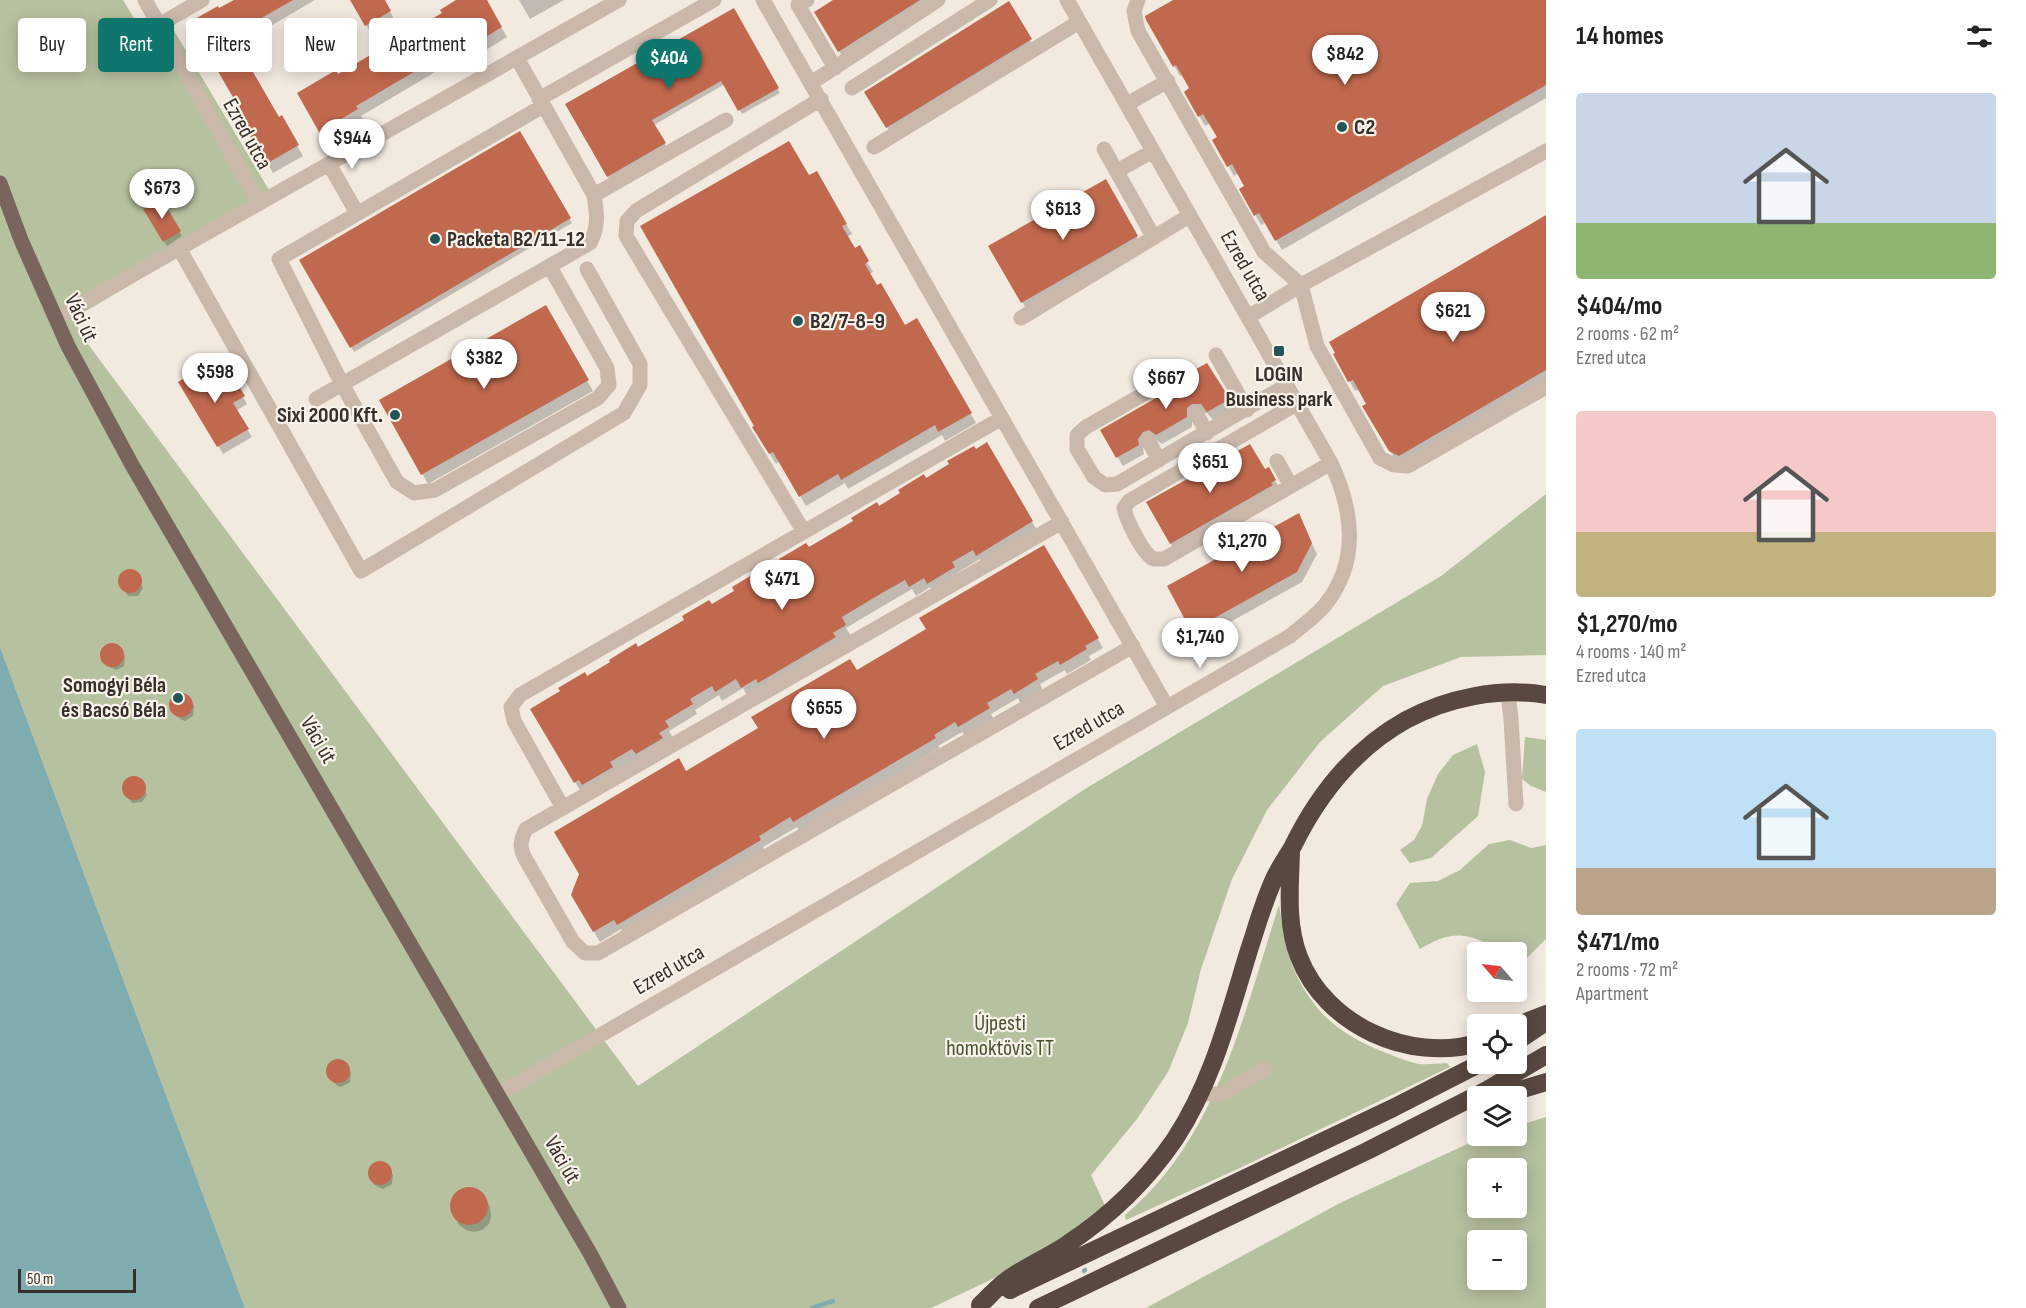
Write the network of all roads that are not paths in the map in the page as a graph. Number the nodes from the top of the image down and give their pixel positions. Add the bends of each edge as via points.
1 (145, 0) edge
2 (202, 0) edge
3 (619, 0) edge
4 (714, 0) edge
5 (763, 0) edge
6 (807, 0) edge
7 (938, 0) edge
8 (990, 0) edge
9 (1067, 0) edge
10 (1138, 0) edge
11 (155, 18) edge
12 (171, 18) edge
13 (1079, 22) junction
14 (174, 52) edge
15 (517, 58) junction
16 (835, 68) junction
17 (1168, 81) junction
18 (811, 83) junction
19 (852, 88) dead end
20 (821, 99) junction
21 (541, 102) junction
22 (1127, 104) junction
23 (726, 120) dead end
24 (874, 147) dead end
25 (1104, 149) dead end
26 (1153, 151) junction
27 (1546, 151) edge
28 (329, 164) junction
29 (1117, 171) junction
30 (0, 183) edge
31 (594, 195) junction
32 (259, 203) junction
33 (357, 213) junction
34 (1189, 216) junction
35 (1153, 236) junction
36 (179, 248) junction
37 (550, 267) junction
38 (587, 269) dead end
39 (1301, 285) junction
40 (1248, 317) junction
41 (56, 318) junction
42 (1021, 318) dead end
43 (1216, 355) dead end
44 (1179, 374) dead end
45 (342, 384) junction
46 (1287, 386) junction
47 (1546, 387) edge
48 (316, 399) dead end
49 (1298, 404) junction
50 (1247, 410) junction
51 (1196, 412) dead end
52 (1002, 418) junction
53 (1207, 433) junction
54 (1148, 440) dead end
55 (1159, 460) junction
56 (1277, 461) dead end
57 (1331, 463) junction
58 (1291, 486) junction
59 (1062, 522) junction
60 (804, 532) junction
61 (1133, 646) junction
62 (1508, 694) junction
63 (1546, 695) edge
64 (1167, 707) junction
65 (1516, 804) dead end
66 (563, 808) junction
67 (1292, 848) junction
68 (1546, 1014) edge
69 (1527, 1022) edge
70 (1546, 1023) edge
71 (1527, 1035) edge
72 (1467, 1044) edge
73 (1546, 1055) edge
74 (1264, 1069) dead end
75 (1467, 1070) edge
76 (1546, 1082) edge
77 (1527, 1088) edge
78 (1201, 1094) junction
79 (497, 1095) junction
80 (1467, 1112) edge
81 (1367, 1151) junction
82 (977, 1306) edge
83 (619, 1308) edge
84 (1038, 1308) edge

1 - 11 street, Ezred utca
2 - 12 street
3 - 15 street, Ezred utca
4 - 21 street
5 - 18 street
6 - 16 street via 798,5
7 - 16 street
8 - 19 street
9 - 13 street, Ezred utca
10 - 17 street via 1134,11 1138,32
13 - 22 street, Ezred utca
13 - 24 street
14 - 32 street, Ezred utca
15 - 21 street
15 - 28 street, Ezred utca
16 - 18 street
17 - 22 street
17 - 39 street via 1264,252
18 - 20 street
20 - 52 street
20 - 60 street via 636,211 627,220 626,236
21 - 31 street
21 - 33 street
22 - 26 street, Ezred utca
23 - 31 street
25 - 29 street
26 - 29 street
26 - 34 street, Ezred utca
27 - 39 street
28 - 32 street, Ezred utca
28 - 33 street
29 - 35 street
30 - 41 main road, Váci út
31 - 37 street via 598,219 590,243
32 - 36 street, Ezred utca
33 - 45 street via 279,259
34 - 35 street
34 - 40 street, Ezred utca
35 - 42 street
36 - 38 street via 361,571 624,413 640,385 640,364
36 - 41 street, Ezred utca
37 - 45 street
37 - 45 street via 607,368 609,385 588,404 435,490 414,493 397,482
39 - 40 street
39 - 47 street via 1317,346 1380,458 1394,465 1408,466
40 - 46 street, Ezred utca
41 - 79 main road, Váci út via 138,475
43 - 50 street
44 - 55 street via 1077,435 1077,449 1094,477 1104,485 1118,484
45 - 48 street
46 - 49 street, Ezred utca
46 - 50 street
49 - 57 street, Ezred utca
49 - 58 street via 1129,501 1124,508 1125,516 1147,554 1164,559
50 - 53 street
51 - 53 street
52 - 59 street
52 - 60 street
53 - 55 street
54 - 55 street
56 - 58 street
57 - 58 street
57 - 64 street, Ezred utca via 1349,518 1350,545 1341,579 1325,605 1290,636
59 - 61 street
59 - 66 street
60 - 66 street via 520,695 511,707 514,721
61 - 64 street
61 - 66 street via 598,953 585,953 573,942 521,852 520,840 526,830
62 - 63 highway
62 - 65 street
62 - 67 highway via 1483,694 1455,701 1392,728 1336,775
64 - 79 street, Ezred utca
67 - 72 highway via 1290,923 1299,957 1330,1003 1343,1016 1399,1044
67 - 78 highway via 1275,877 1257,923 1215,1061
68 - 69 highway
70 - 71 highway
73 - 81 highway
74 - 78 street via 1222,1094
75 - 82 highway
76 - 77 highway
78 - 82 highway via 1152,1170 1110,1213 1068,1244 1007,1280
79 - 83 main road, Váci út
80 - 81 highway via 1419,1135
81 - 84 highway

